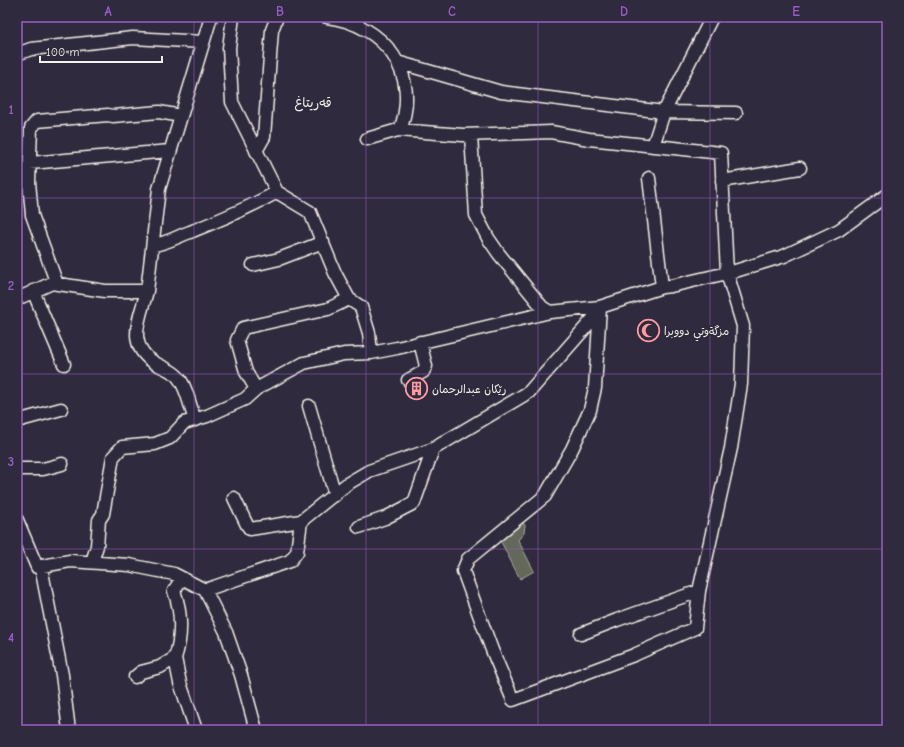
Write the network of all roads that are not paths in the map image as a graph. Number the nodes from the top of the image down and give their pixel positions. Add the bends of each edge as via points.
1 (211, 17) edge
2 (233, 17) edge
3 (277, 17) edge
4 (327, 17) edge
5 (712, 17) edge
6 (203, 42) junction
7 (17, 54) edge
8 (397, 62) junction
9 (664, 112) junction
10 (736, 113) dead end
11 (181, 116) junction
12 (400, 130) junction
13 (471, 135) junction
14 (367, 139) dead end
15 (653, 146) junction
16 (170, 151) junction
17 (256, 151) junction
18 (30, 163) junction
19 (800, 168) dead end
20 (649, 178) dead end
21 (722, 181) junction
22 (277, 192) junction
23 (887, 195) edge
24 (323, 242) junction
25 (152, 245) junction
26 (253, 265) dead end
27 (727, 273) junction
28 (57, 284) junction
29 (662, 287) junction
30 (33, 291) junction
31 (147, 291) junction
32 (17, 299) edge
33 (349, 299) junction
34 (599, 310) junction
35 (550, 312) junction
36 (420, 342) junction
37 (370, 353) junction
38 (64, 364) dead end
39 (408, 380) dead end
40 (256, 389) junction
41 (309, 406) dead end
42 (61, 408) dead end
43 (195, 420) junction
44 (17, 421) edge
45 (433, 449) junction
46 (62, 464) dead end
47 (17, 469) edge
48 (335, 495) junction
49 (234, 498) dead end
50 (17, 520) edge
51 (301, 521) junction
52 (359, 527) dead end
53 (92, 562) junction
54 (41, 567) junction
55 (182, 578) junction
56 (205, 590) junction
57 (699, 591) junction
58 (581, 634) dead end
59 (175, 658) junction
60 (135, 677) dead end
61 (69, 730) edge
62 (196, 730) edge
63 (256, 730) edge

1 - 6 street
2 - 17 street via 229,48 232,102
3 - 17 street via 272,30 264,137
4 - 8 street via 346,21 372,32 383,41
5 - 9 street
6 - 7 street via 133,38 30,49
6 - 11 street
8 - 9 street via 501,92
8 - 12 street via 406,94
9 - 10 street
9 - 15 street
11 - 16 street
11 - 18 street via 159,112 36,121 31,128
12 - 13 street
12 - 14 street
13 - 15 street via 551,132
13 - 35 street via 476,215 499,254 542,307
15 - 21 street via 722,152
16 - 18 street
16 - 25 street via 159,189
17 - 22 street
18 - 28 street via 32,215
19 - 21 street
20 - 29 street
21 - 27 street
22 - 24 street via 310,212
22 - 25 street via 252,206 167,243
23 - 27 street via 839,230 784,256
24 - 26 street via 279,259
24 - 33 street
25 - 31 street
27 - 29 street
27 - 57 street via 743,326 741,384 731,448
28 - 30 street via 52,283
28 - 31 street via 105,291
29 - 34 street
30 - 32 street
30 - 38 street
31 - 43 street via 136,343 154,363 172,371 180,378
33 - 37 street via 361,307 370,333
33 - 40 street via 328,309 243,328 237,340 246,372
34 - 35 street
34 - 45 street via 529,392
34 - 57 street via 595,388 590,410 572,449 545,496 468,559 463,572 470,595 513,700 634,656 695,628
35 - 36 street
36 - 37 street
36 - 39 street via 426,366 423,372
37 - 40 street via 344,354 304,363
40 - 43 street via 245,398
41 - 48 street
42 - 44 street
43 - 53 street via 184,423 170,438 155,444 122,447 117,451 113,457
45 - 48 street via 369,471 347,484
45 - 52 street via 414,503 385,518
46 - 47 street via 43,469
48 - 51 street
49 - 51 street via 250,529
50 - 54 street via 37,567
51 - 56 street via 297,552 290,560
53 - 54 street via 70,561
53 - 55 street via 129,565
54 - 61 street via 62,675
55 - 56 street
55 - 59 street via 174,591 178,602 180,641
56 - 63 street via 226,632 241,674
57 - 58 street
59 - 60 street
59 - 62 street via 180,683

